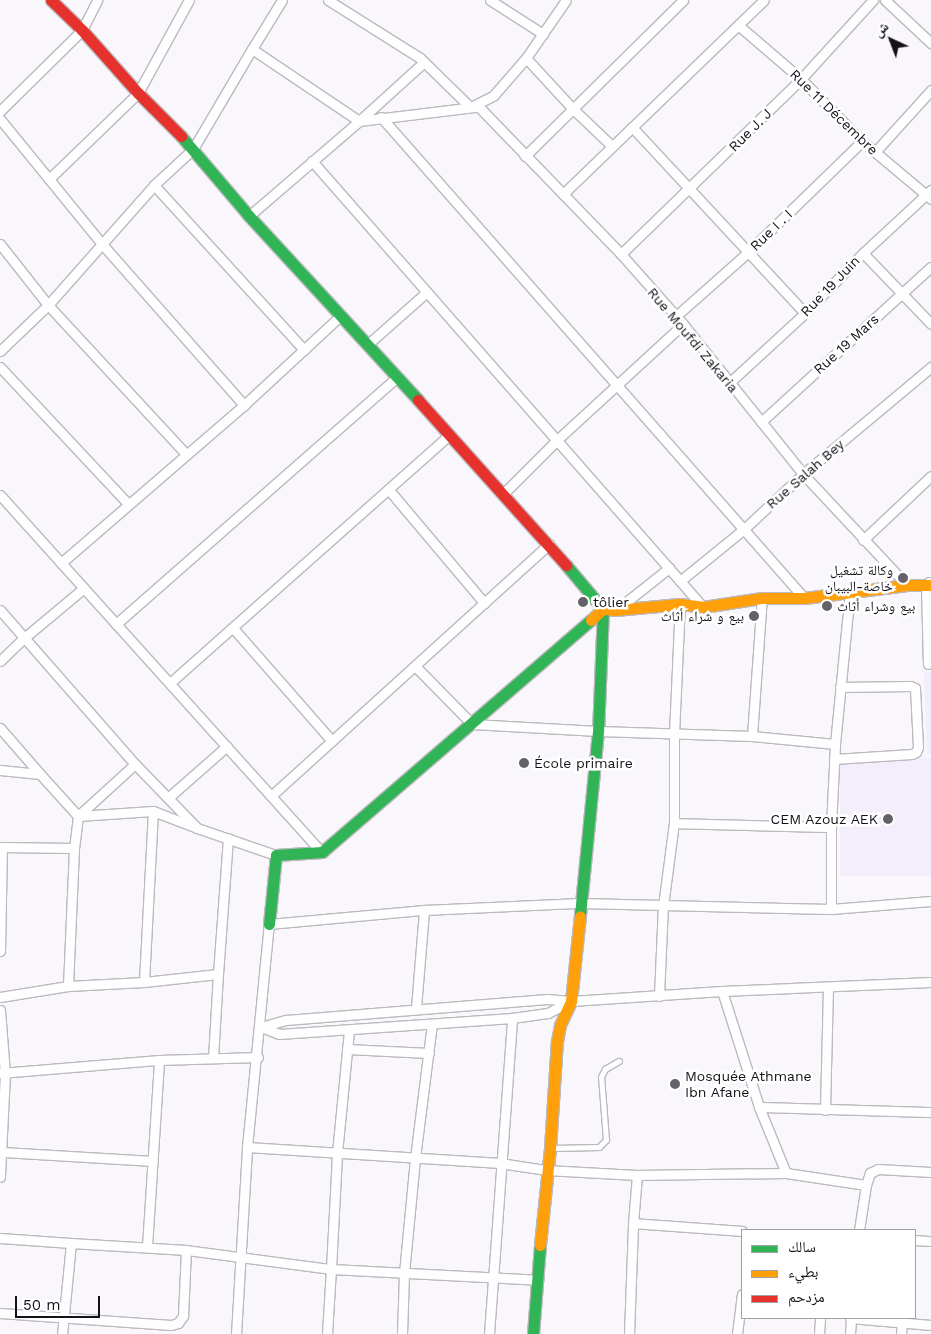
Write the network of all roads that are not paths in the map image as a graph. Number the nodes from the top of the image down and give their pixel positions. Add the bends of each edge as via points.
1 (51, 0) edge
2 (96, 0) edge
3 (189, 0) edge
4 (282, 0) edge
5 (328, 0) edge
6 (490, 0) edge
7 (566, 0) edge
8 (683, 0) edge
9 (764, 0) edge
10 (874, 0) edge
11 (885, 0) edge
12 (738, 25) junction
13 (82, 30) junction
14 (543, 34) junction
15 (931, 43) edge
16 (252, 49) junction
17 (526, 58) junction
18 (424, 62) junction
19 (801, 79) junction
20 (931, 90) edge
21 (138, 93) junction
22 (475, 107) junction
23 (573, 109) junction
24 (0, 111) edge
25 (381, 117) junction
26 (0, 119) edge
27 (359, 121) junction
28 (632, 127) junction
29 (862, 141) junction
30 (612, 146) junction
31 (193, 149) junction
32 (876, 152) junction
33 (525, 156) junction
34 (312, 161) junction
35 (49, 179) junction
36 (154, 185) junction
37 (690, 190) junction
38 (563, 194) junction
39 (929, 194) edge
40 (249, 216) junction
41 (0, 244) edge
42 (102, 244) junction
43 (748, 252) junction
44 (863, 253) junction
45 (621, 254) junction
46 (931, 267) edge
47 (427, 292) junction
48 (902, 293) junction
49 (48, 305) junction
50 (805, 313) junction
51 (340, 316) junction
52 (676, 316) junction
53 (684, 324) junction
54 (931, 324) edge
55 (367, 345) junction
56 (304, 350) junction
57 (0, 351) edge
58 (0, 367) edge
59 (931, 367) edge
60 (396, 378) junction
61 (729, 383) junction
62 (617, 385) junction
63 (244, 405) junction
64 (761, 422) junction
65 (448, 436) junction
66 (557, 440) junction
67 (186, 454) junction
68 (803, 474) junction
69 (931, 476) edge
70 (389, 490) junction
71 (503, 494) junction
72 (0, 495) edge
73 (128, 504) junction
74 (744, 529) junction
75 (863, 540) junction
76 (549, 544) junction
77 (61, 562) junction
78 (669, 568) junction
79 (680, 581) junction
80 (929, 583) edge
81 (907, 585) junction
82 (84, 588) junction
83 (850, 592) junction
84 (762, 598) junction
85 (804, 598) junction
86 (484, 603) junction
87 (680, 604) junction
88 (703, 607) junction
89 (603, 609) junction
90 (0, 610) edge
91 (615, 610) junction
92 (116, 624) junction
93 (233, 628) junction
94 (24, 638) junction
95 (0, 661) edge
96 (928, 664) dead end
97 (416, 666) junction
98 (171, 682) junction
99 (840, 687) junction
100 (472, 724) junction
101 (0, 728) edge
102 (598, 731) junction
103 (674, 734) junction
104 (752, 736) junction
105 (332, 741) junction
106 (835, 744) junction
107 (227, 746) junction
108 (834, 759) junction
109 (135, 764) junction
110 (0, 770) edge
111 (40, 774) junction
112 (271, 796) junction
113 (169, 797) junction
114 (152, 811) junction
115 (78, 816) junction
116 (674, 823) junction
117 (831, 827) junction
118 (197, 828) junction
119 (228, 838) junction
120 (1, 847) edge
121 (74, 848) junction
122 (322, 852) junction
123 (276, 855) junction
124 (931, 901) edge
125 (581, 903) junction
126 (664, 906) junction
127 (831, 909) junction
128 (424, 910) junction
129 (269, 924) junction
130 (0, 950) edge
131 (218, 974) junction
132 (144, 982) junction
133 (931, 982) edge
134 (68, 986) junction
135 (828, 987) junction
136 (722, 991) junction
137 (659, 996) junction
138 (0, 997) edge
139 (571, 1001) junction
140 (416, 1008) junction
141 (0, 1010) edge
142 (512, 1018) junction
143 (432, 1024) junction
144 (261, 1027) junction
145 (349, 1030) junction
146 (347, 1049) junction
147 (428, 1053) junction
148 (258, 1057) junction
149 (212, 1058) junction
150 (159, 1060) junction
151 (619, 1062) dead end
152 (2, 1073) edge
153 (759, 1107) junction
154 (825, 1110) junction
155 (931, 1112) edge
156 (248, 1147) junction
157 (550, 1148) junction
158 (3, 1152) junction
159 (337, 1153) junction
160 (415, 1158) junction
161 (153, 1161) junction
162 (500, 1164) junction
163 (546, 1170) junction
164 (931, 1172) edge
165 (786, 1173) junction
166 (637, 1175) junction
167 (0, 1177) edge
168 (866, 1184) junction
169 (633, 1223) junction
170 (859, 1229) edge
171 (741, 1231) edge
172 (0, 1238) edge
173 (916, 1240) edge
174 (931, 1241) edge
175 (71, 1243) junction
176 (147, 1247) junction
177 (186, 1250) junction
178 (242, 1257) junction
179 (331, 1268) junction
180 (404, 1273) junction
181 (494, 1277) junction
182 (538, 1280) junction
183 (741, 1302) edge
184 (0, 1313) edge
185 (64, 1319) junction
186 (820, 1319) edge
187 (851, 1319) edge
188 (864, 1319) edge
189 (902, 1322) junction
190 (931, 1325) edge
191 (62, 1334) edge
192 (236, 1334) edge
193 (328, 1334) edge
194 (402, 1334) edge
195 (489, 1334) edge
196 (533, 1334) edge
197 (629, 1334) edge
198 (737, 1334) edge
199 (819, 1334) edge
200 (850, 1334) edge
201 (901, 1334) edge

1 - 13 street
2 - 13 street
3 - 21 street
4 - 16 street
5 - 18 street, Rue Moufdi Zakaria
6 - 14 street
7 - 14 street
8 - 23 street
9 - 12 street
10 - 19 street, Rue J. J
11 - 15 street
12 - 19 street, Rue 11 Décembre
12 - 28 street
13 - 21 street
13 - 24 street
14 - 17 street
16 - 27 street
16 - 31 street
17 - 22 street via 493,96
17 - 23 street
18 - 22 street, Rue Moufdi Zakaria
18 - 27 street
19 - 29 street, Rue 11 Décembre
19 - 37 street, Rue J. J
20 - 32 street
21 - 31 street
21 - 35 street
22 - 25 street
22 - 33 street, Rue Moufdi Zakaria
23 - 30 street
23 - 33 street
25 - 27 street
25 - 62 street
26 - 35 street
27 - 34 street
28 - 30 street
28 - 37 street
29 - 32 street, Rue 11 Décembre
29 - 43 street, Rue I . I
30 - 38 street
31 - 36 street
31 - 40 street
32 - 39 street, Rue 11 Décembre
33 - 38 street, Rue Moufdi Zakaria
34 - 40 street
34 - 47 street
35 - 42 street
36 - 42 street
36 - 56 street
37 - 43 street
37 - 45 street, Rue J. J
38 - 45 street, Rue Moufdi Zakaria
39 - 44 street, Rue 19 Juin
40 - 51 street
41 - 49 street
42 - 49 street
42 - 63 street
43 - 50 street
43 - 52 street, Rue I . I
44 - 48 street
44 - 50 street, Rue 19 Juin
45 - 52 street, Rue Moufdi Zakaria
46 - 48 street, Rue 19 Mars
47 - 55 street
47 - 66 street
48 - 54 street
48 - 64 street, Rue 19 Mars
49 - 57 street
49 - 67 street
50 - 61 street, Rue 19 Juin
51 - 55 street
51 - 56 street
52 - 53 street, Rue Moufdi Zakaria
53 - 61 street, Rue Moufdi Zakaria
53 - 62 street
55 - 60 street
56 - 63 street
58 - 73 street
59 - 68 street, Rue Salah Bey
60 - 65 street
60 - 92 street
61 - 64 street, Rue Moufdi Zakaria
62 - 66 street
62 - 74 street
63 - 67 street
64 - 68 street, Rue Moufdi Zakaria
65 - 70 street
65 - 71 street
66 - 71 street
66 - 78 street
67 - 73 street
68 - 74 street, Rue Salah Bey
68 - 75 street, Rue Moufdi Zakaria
69 - 75 street
70 - 86 street
70 - 93 street
71 - 76 street
72 - 77 street
73 - 77 street
74 - 79 street, Rue Salah Bey
74 - 85 street
75 - 81 street, Rue Moufdi Zakaria
76 - 86 street
76 - 89 street
77 - 82 street
78 - 79 street
78 - 91 street
79 - 88 street
80 - 81 street
80 - 96 street
81 - 83 street
82 - 92 street
82 - 94 street
83 - 85 street
83 - 99 street
84 - 85 street
84 - 88 street
84 - 104 street
86 - 97 street
87 - 88 street
87 - 91 street
87 - 103 street
89 - 91 street
89 - 100 street
89 - 102 street
90 - 94 street
92 - 98 street
93 - 98 street
93 - 105 street
94 - 95 street
94 - 109 street
97 - 100 street
97 - 105 street
98 - 107 street
99 - 106 street
99 - 108 street via 915,688 918,747 912,754
100 - 102 street
100 - 122 street
101 - 111 street
102 - 103 street
102 - 125 street
103 - 104 street
103 - 116 street
104 - 106 street
105 - 112 street
106 - 108 street
107 - 112 street
107 - 113 street
108 - 117 street
109 - 113 street
109 - 115 street
110 - 111 street
111 - 115 street
112 - 122 street
113 - 118 street
114 - 115 street
114 - 118 street
114 - 132 street
115 - 121 street
116 - 117 street
116 - 126 street
117 - 127 street
118 - 119 street
119 - 123 street
119 - 131 street
120 - 121 street
120 - 130 street
121 - 134 street
122 - 123 street
123 - 129 street
124 - 127 street
125 - 126 street
125 - 128 street
125 - 139 street
126 - 127 street
126 - 137 street
128 - 129 street
128 - 140 street
129 - 144 street
131 - 132 street
131 - 149 street
132 - 134 street
133 - 135 street
134 - 138 street
135 - 136 street
135 - 154 street
136 - 137 street
136 - 153 street
137 - 139 street
139 - 140 street via 547,999
139 - 142 street via 548,1013
139 - 157 street via 557,1041
140 - 144 street via 286,1020
141 - 152 street
142 - 143 street
142 - 162 street
143 - 145 street
143 - 147 street
144 - 145 street via 279,1034
144 - 148 street
145 - 146 street
146 - 147 street
146 - 159 street
147 - 160 street
148 - 149 street
148 - 156 street
149 - 150 street
150 - 152 street
150 - 161 street
151 - 157 lane via 605,1069 600,1078 606,1140 599,1147
152 - 158 street
153 - 154 street
153 - 165 street
154 - 155 street
156 - 159 street
156 - 178 street
157 - 163 street
158 - 161 street
158 - 167 street
159 - 160 street
159 - 179 street
160 - 162 street
160 - 180 street
161 - 176 street
162 - 163 street
162 - 181 street
163 - 166 street
163 - 182 street
164 - 168 street via 878,1169 870,1173
165 - 166 street
165 - 168 street
166 - 169 street
168 - 170 street
169 - 171 street
169 - 197 street
172 - 175 street
173 - 174 street
175 - 176 street
175 - 185 street
176 - 177 street
177 - 178 street
177 - 185 street via 183,1316 178,1322 171,1325
178 - 179 street
178 - 192 street
179 - 180 street
179 - 193 street
180 - 181 street
180 - 194 street
181 - 182 street
181 - 195 street
182 - 196 street
183 - 198 street
184 - 185 street
185 - 191 street
186 - 199 street
187 - 200 street
188 - 189 street
189 - 190 street
189 - 201 street

